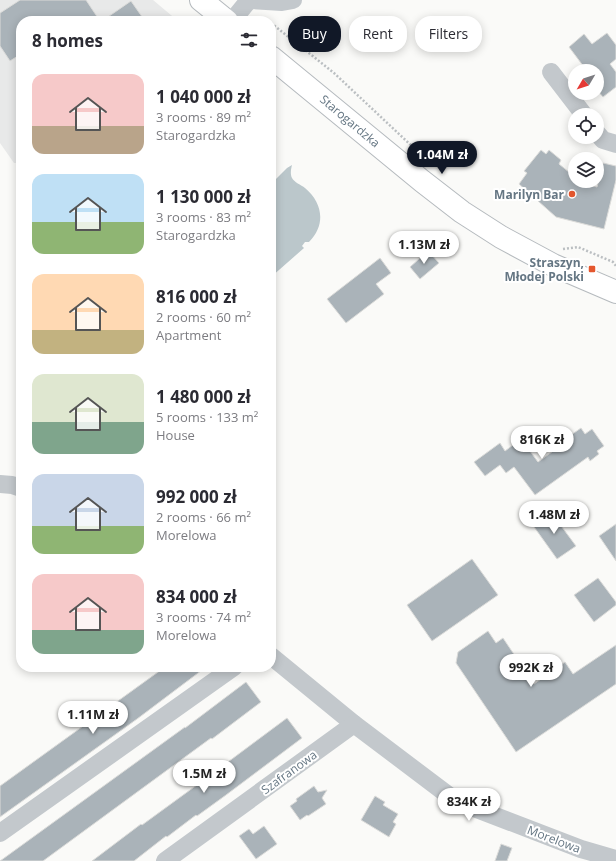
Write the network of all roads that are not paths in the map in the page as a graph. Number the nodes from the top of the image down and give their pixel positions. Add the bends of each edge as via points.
1 (201, 0) edge
2 (251, 0) edge
3 (293, 0) edge
4 (220, 16) edge
5 (237, 16) edge
6 (276, 61) edge
7 (551, 72) dead end
8 (579, 108) edge
9 (604, 140) edge
10 (616, 144) edge
11 (616, 292) edge
12 (0, 484) edge
13 (16, 486) edge
14 (276, 660) edge
15 (227, 672) edge
16 (354, 724) junction
17 (0, 833) edge
18 (579, 855) edge
19 (616, 860) edge
20 (166, 861) edge

1 - 4 main road
2 - 3 street
2 - 5 street
6 - 11 main road, Starogardzka via 462,212 553,265
7 - 8 street
9 - 10 street
12 - 13 street
14 - 16 street, Morelowa
15 - 17 street
16 - 18 street, Morelowa via 456,801
16 - 20 street, Szafranowa
18 - 19 street, Morelowa

